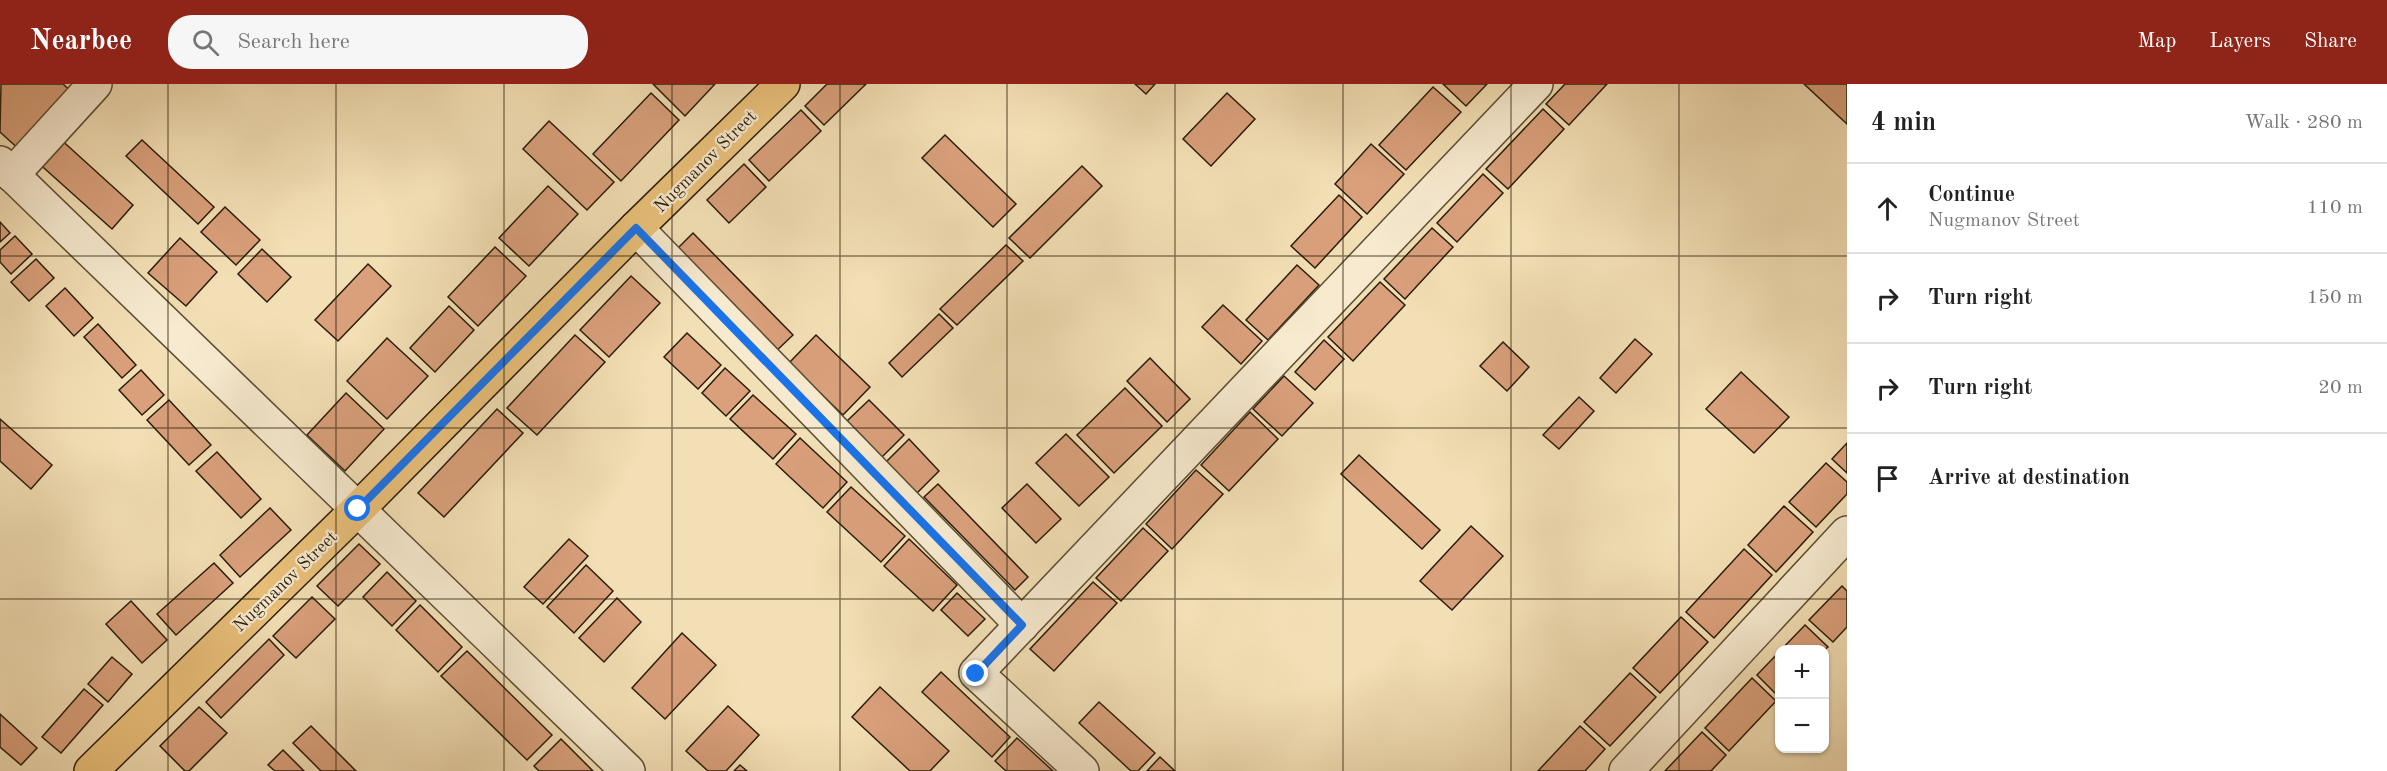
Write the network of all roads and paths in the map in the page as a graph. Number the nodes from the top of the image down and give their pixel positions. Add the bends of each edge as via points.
1 (95, 84) edge
2 (783, 84) edge
3 (1536, 84) edge
4 (6, 169) edge
5 (636, 228) junction
6 (358, 509) junction
7 (1847, 533) edge
8 (1022, 625) junction
9 (92, 771) edge
10 (628, 771) edge
11 (1082, 771) edge
12 (1626, 771) edge

1 - 4 street
2 - 5 main road, Nugmanov Street
3 - 8 street
4 - 6 street
5 - 6 main road, Nugmanov Street
5 - 8 street
6 - 9 main road, Nugmanov Street
6 - 10 street
7 - 12 street
8 - 11 street via 976,674

